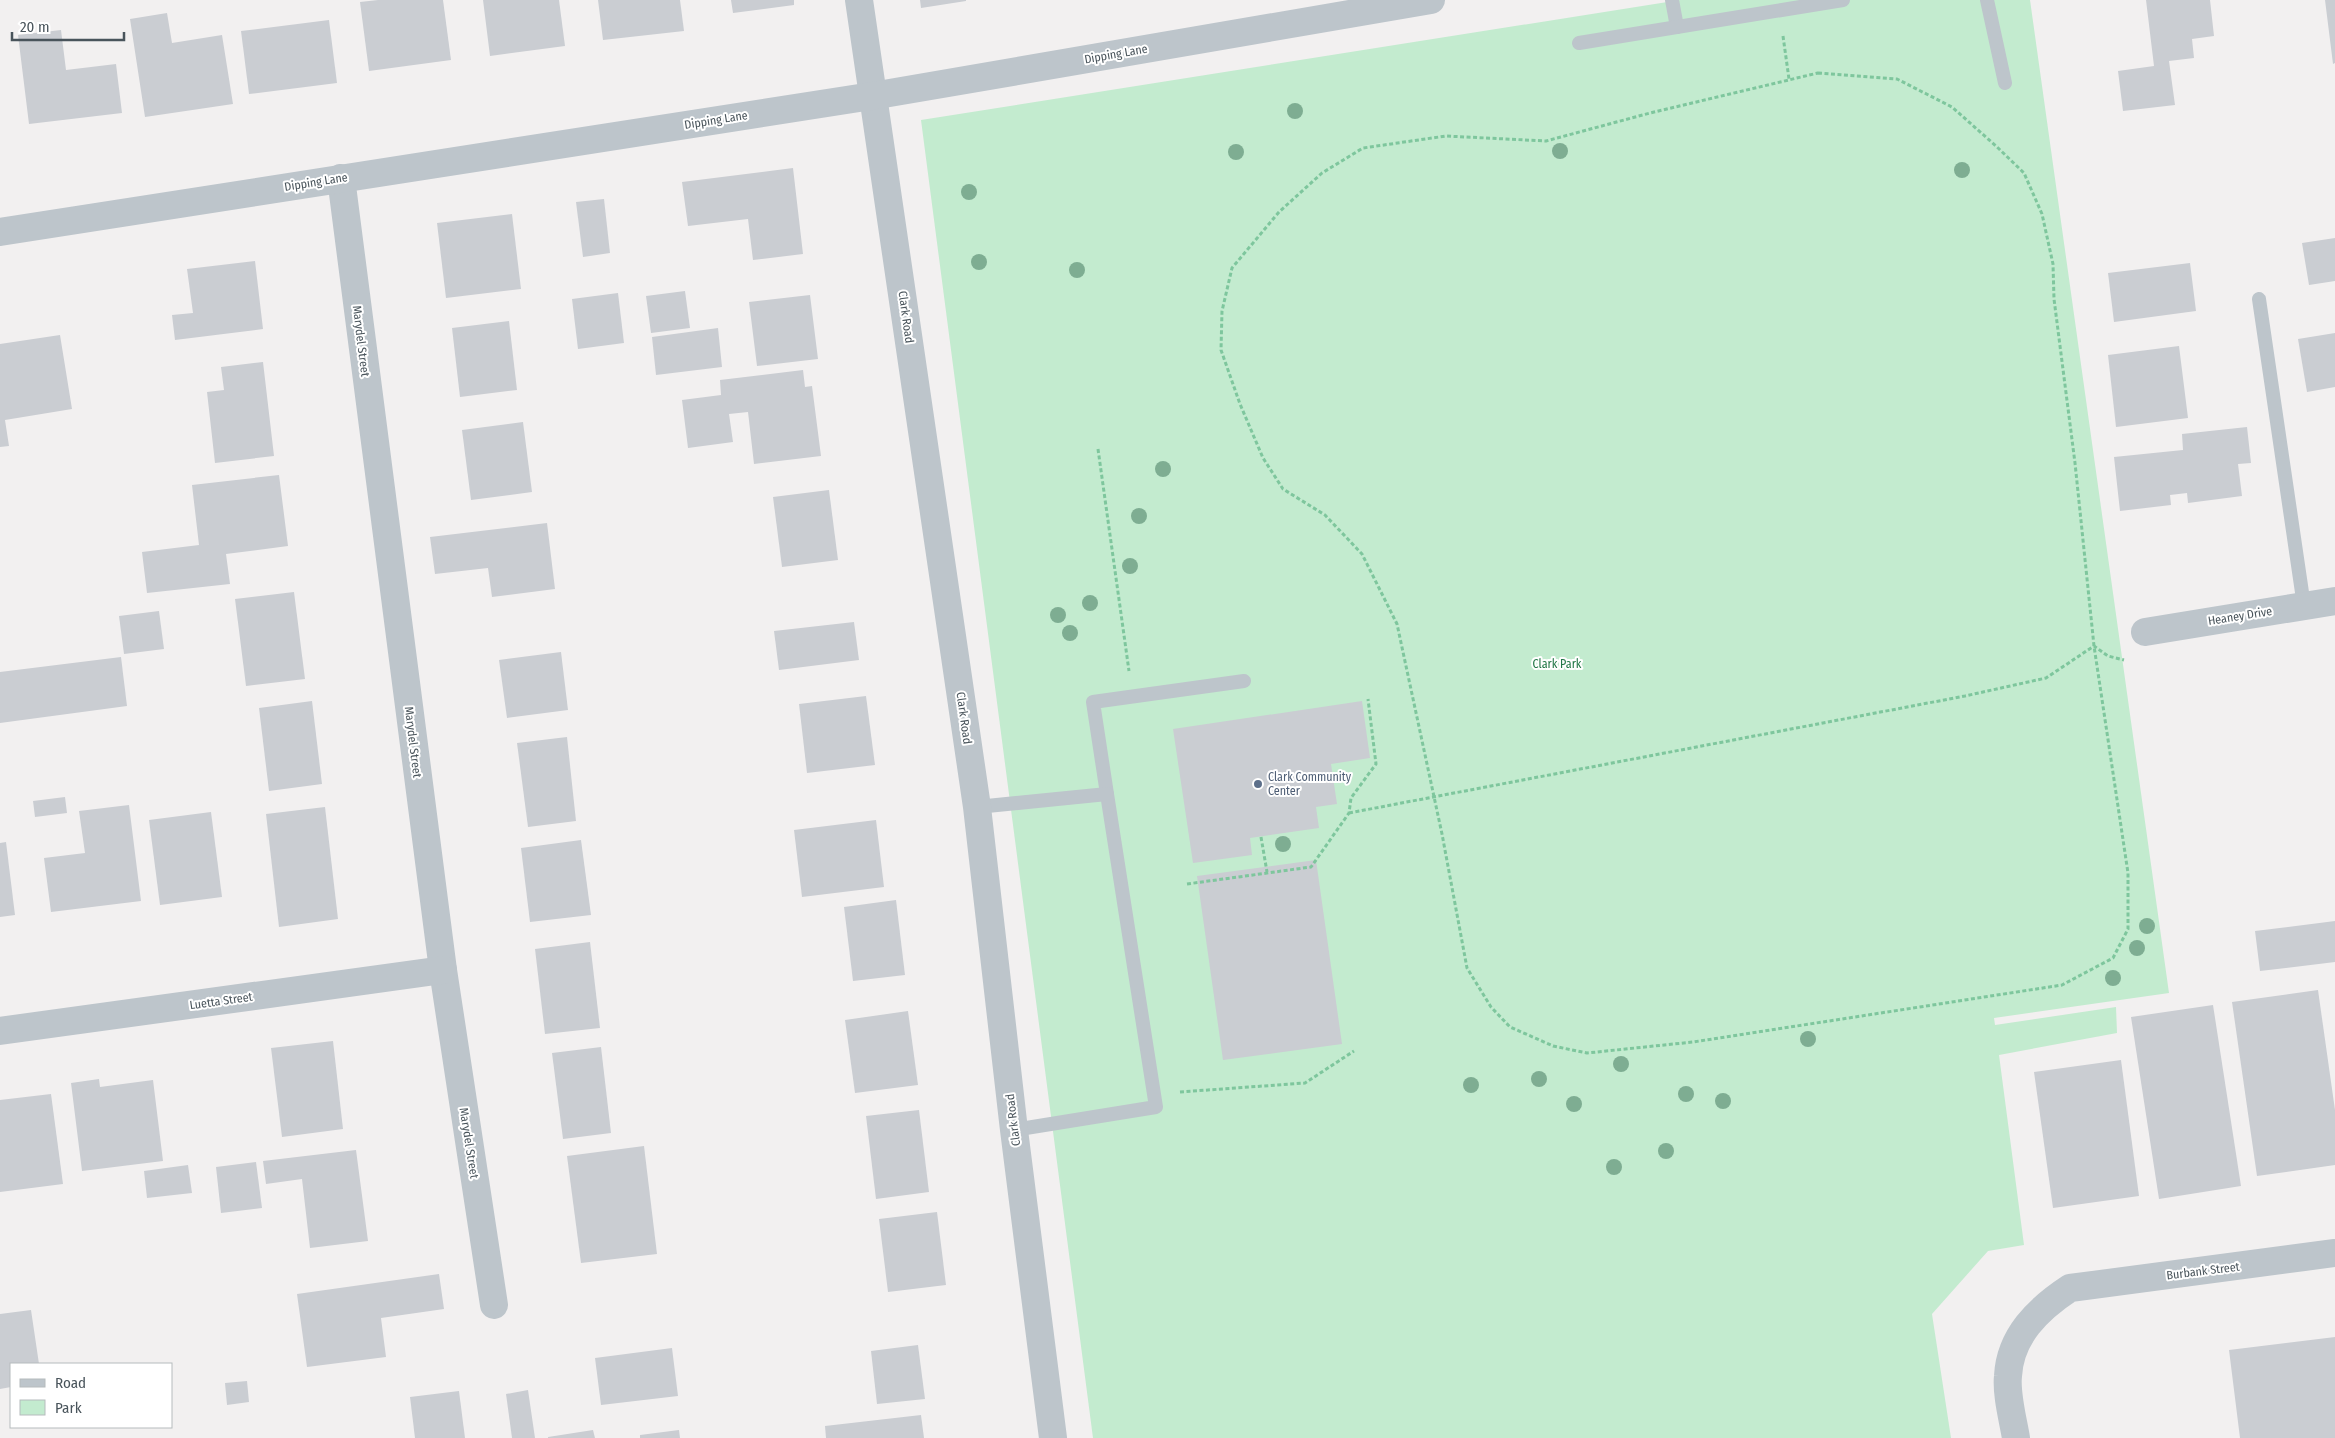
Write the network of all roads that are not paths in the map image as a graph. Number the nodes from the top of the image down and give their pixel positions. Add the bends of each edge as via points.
1 (859, 0) edge
2 (1431, 0) edge
3 (1672, 0) edge
4 (1843, 0) edge
5 (1987, 0) edge
6 (1676, 27) junction
7 (1579, 42) dead end
8 (2005, 83) dead end
9 (872, 96) junction
10 (341, 178) junction
11 (0, 232) edge
12 (2258, 298) dead end
13 (2335, 601) edge
14 (2304, 606) junction
15 (2145, 632) dead end
16 (1244, 681) dead end
17 (1107, 794) junction
18 (977, 807) junction
19 (443, 970) junction
20 (0, 1032) edge
21 (1014, 1130) junction
22 (2335, 1253) edge
23 (494, 1305) dead end
24 (1053, 1438) edge
25 (2016, 1438) edge

1 - 9 street, Clark Road
2 - 9 street, Dipping Lane
3 - 6 lane
4 - 6 lane
5 - 8 lane
6 - 7 lane
9 - 10 street, Dipping Lane
9 - 18 street, Clark Road
10 - 11 street, Dipping Lane
10 - 19 street, Marydel Street
12 - 14 lane
13 - 14 street, Heaney Drive
14 - 15 street, Heaney Drive
16 - 17 lane via 1093,702
17 - 18 lane
17 - 21 lane via 1156,1107
18 - 21 street, Clark Road
19 - 20 street, Luetta Street
19 - 23 street, Marydel Street
21 - 24 street, Clark Road
22 - 25 street, Burbank Street via 2070,1288 2046,1303 2027,1324 2014,1349 2007,1377

